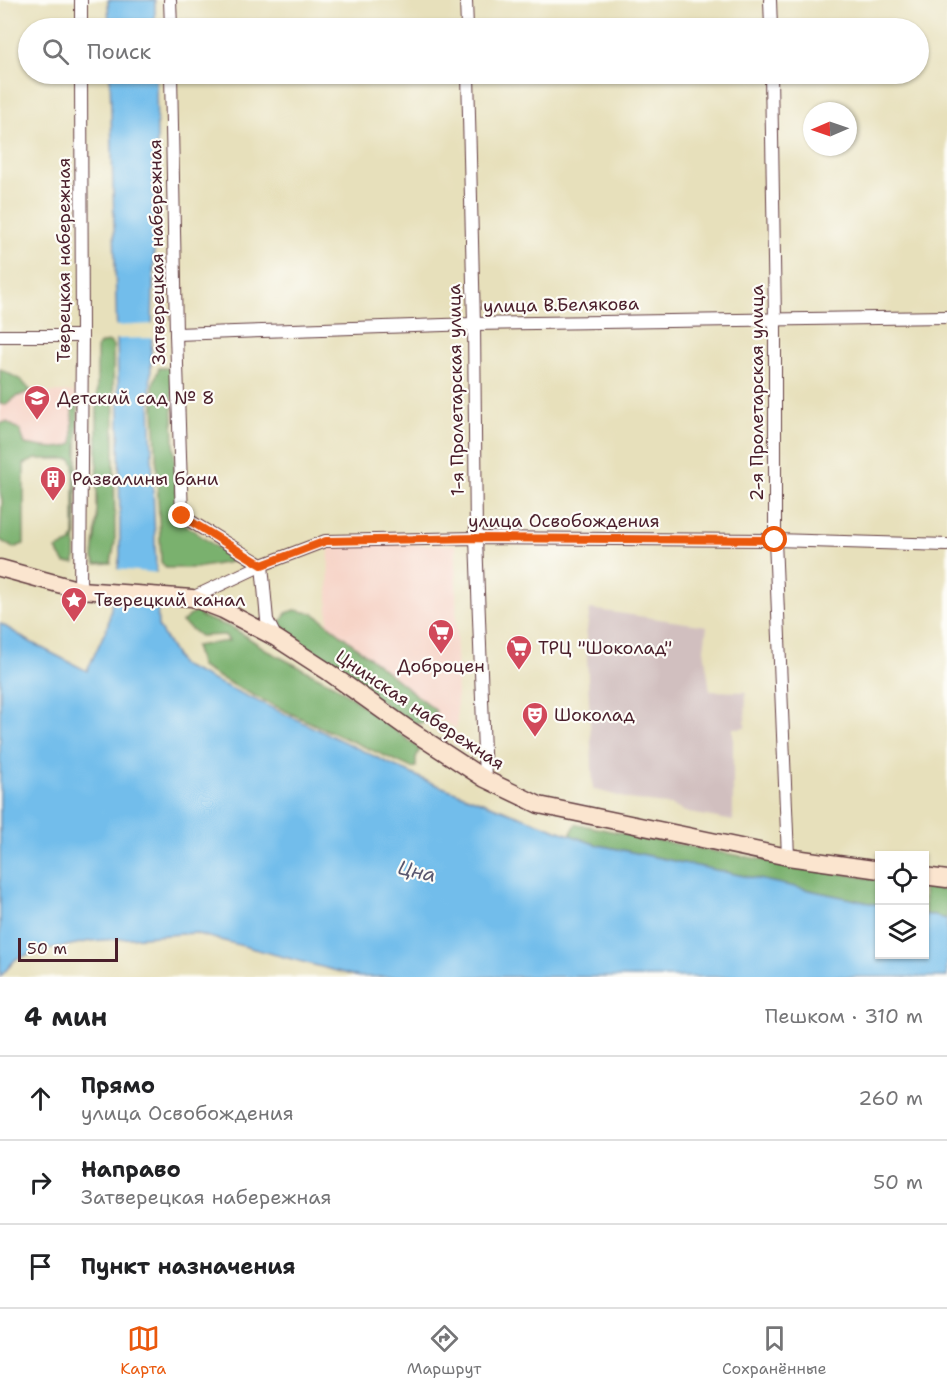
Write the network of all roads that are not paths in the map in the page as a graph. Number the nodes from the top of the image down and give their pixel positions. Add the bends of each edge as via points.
1 (81, 0) edge
2 (170, 0) edge
3 (466, 0) edge
4 (770, 0) edge
5 (81, 18) edge
6 (171, 18) edge
7 (467, 18) edge
8 (771, 18) edge
9 (81, 84) edge
10 (171, 84) edge
11 (468, 84) edge
12 (771, 84) edge
13 (947, 316) edge
14 (775, 320) junction
15 (474, 324) junction
16 (176, 334) junction
17 (0, 336) edge
18 (82, 336) junction
19 (476, 538) junction
20 (775, 540) junction
21 (947, 545) edge
22 (262, 565) junction
23 (0, 568) edge
24 (80, 590) junction
25 (192, 598) junction
26 (276, 638) junction
27 (485, 779) junction
28 (788, 857) junction
29 (875, 869) edge
30 (929, 877) edge
31 (947, 879) edge

1 - 5 street
2 - 6 street
3 - 7 street
4 - 8 street
9 - 18 street, Тверецкая набережная
10 - 16 street, Затверецкая набережная
11 - 15 street, 1-я Пролетарская улица
12 - 14 street, 2-я Пролетарская улица
13 - 14 street, улица В.Белякова
14 - 15 street, улица В.Белякова
14 - 20 street, 2-я Пролетарская улица
15 - 16 street, улица В.Белякова
15 - 19 street, 1-я Пролетарская улица
16 - 22 street, Затверецкая набережная via 182,516
17 - 18 street
18 - 24 street, Тверецкая набережная
19 - 20 street, улица Освобождения
19 - 22 street, улица Освобождения via 326,541
19 - 27 street, 1-я Пролетарская улица
20 - 21 street, улица Освобождения
20 - 28 street, 2-я Пролетарская улица
22 - 25 street, улица Освобождения
22 - 26 street via 267,620
23 - 24 main road, Цнинская набережная
24 - 25 main road, Цнинская набережная
25 - 26 main road, Цнинская набережная
26 - 27 main road, Цнинская набережная
27 - 28 main road, Цнинская набережная via 539,805
28 - 29 main road, Цнинская набережная
30 - 31 main road

